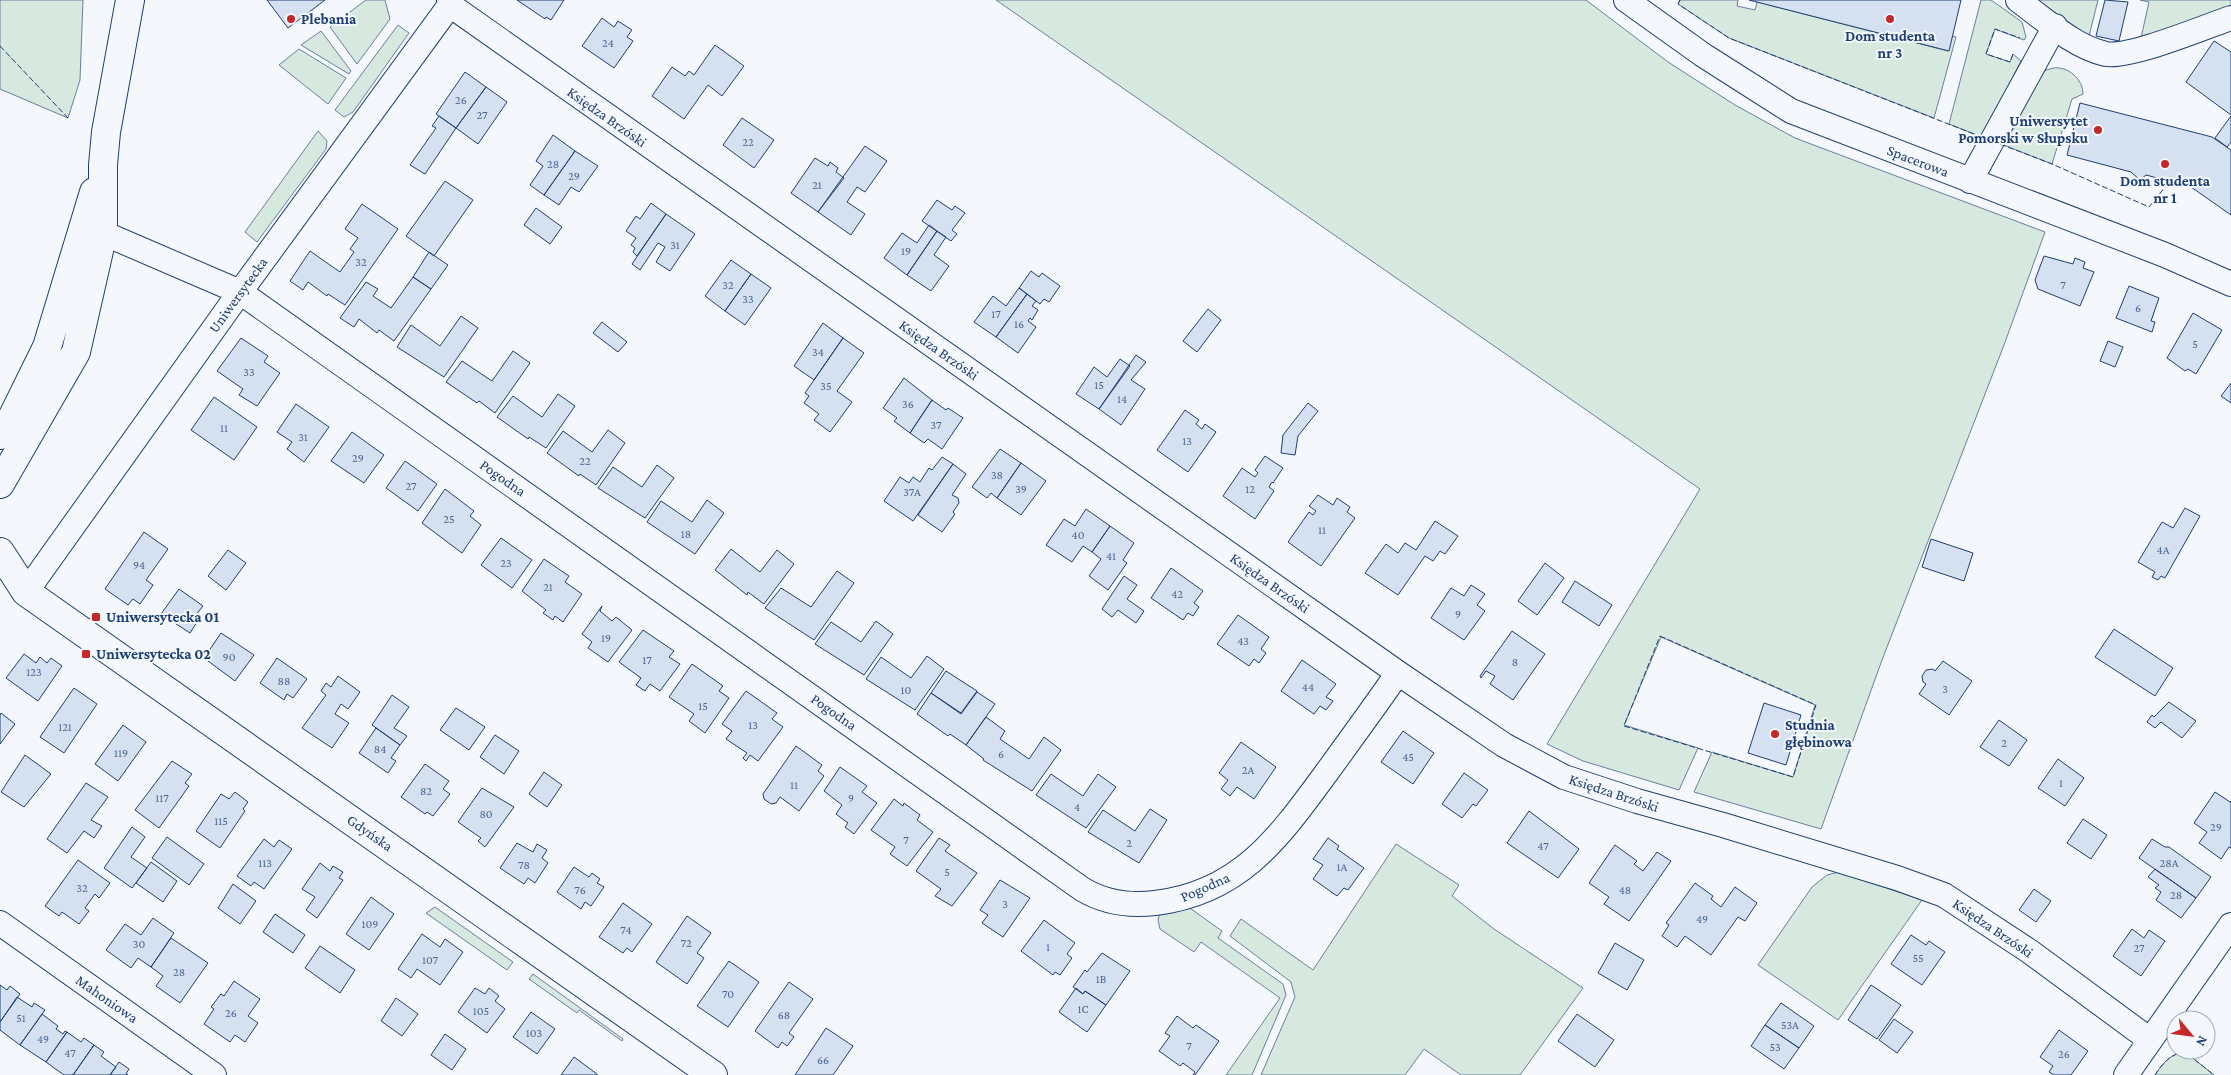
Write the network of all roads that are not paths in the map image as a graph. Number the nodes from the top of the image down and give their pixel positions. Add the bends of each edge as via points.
1 (130, 0) edge
2 (1626, 0) edge
3 (2018, 0) edge
4 (450, 3) edge
5 (2231, 18) edge
6 (2054, 26) junction
7 (103, 164) junction
8 (1970, 181) junction
9 (103, 234) junction
10 (2231, 284) edge
11 (240, 292) junction
12 (0, 436) edge
13 (0, 484) edge
14 (0, 552) edge
15 (0, 586) edge
16 (26, 592) junction
17 (1398, 673) junction
18 (0, 923) edge
19 (2231, 925) edge
20 (2150, 1040) junction
21 (214, 1075) edge
22 (713, 1075) edge
23 (2126, 1075) edge

1 - 7 street
2 - 8 street, Spacerowa via 1710,60 1791,111
3 - 6 street
4 - 11 street, Uniwersytecka
4 - 17 street, Księdza Brzóski
5 - 6 street via 2122,54 2091,49
6 - 8 street
7 - 9 street
7 - 12 street via 47,348
8 - 10 street, Spacerowa via 2165,254
9 - 11 street, Pogodna
9 - 13 street via 76,352
11 - 16 street, Uniwersytecka
11 - 17 street, Pogodna via 1082,889 1117,904 1172,901 1231,877 1262,853 1292,821
14 - 16 street, Gdyńska
15 - 16 street, Gdyńska
16 - 22 street, Gdyńska
17 - 20 street, Księdza Brzóski via 1504,745 1564,777 1897,878 1944,896 2029,951
18 - 21 street, Mahoniowa
19 - 20 street
20 - 23 street

